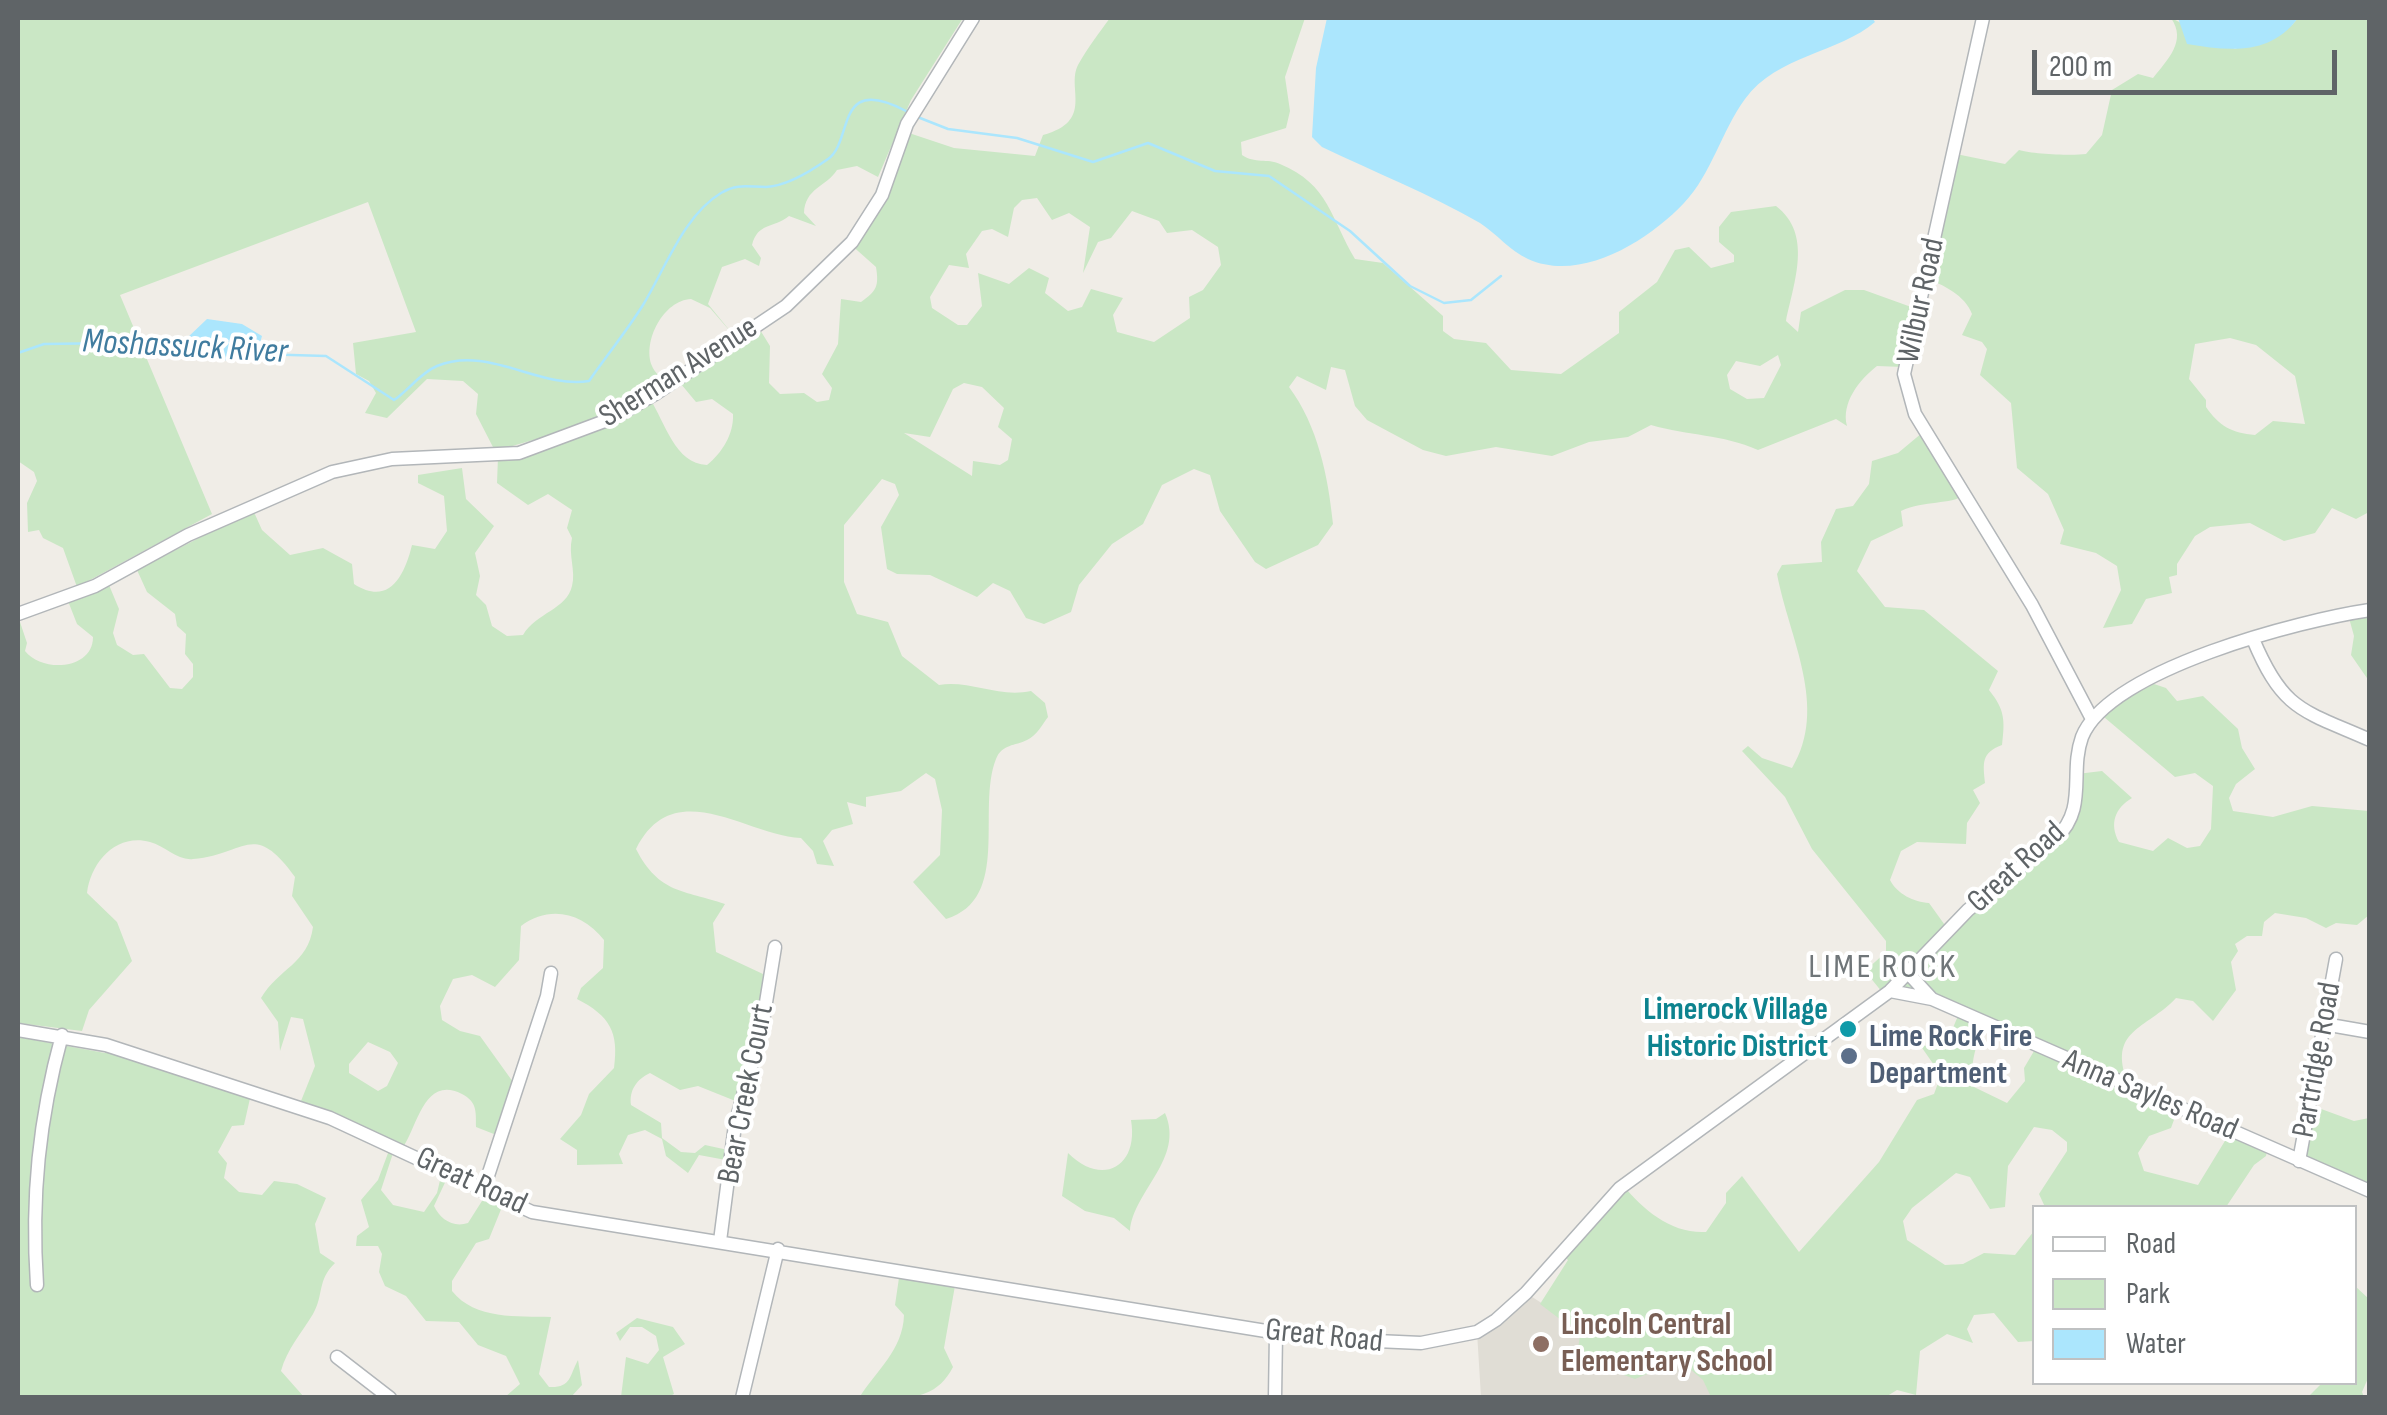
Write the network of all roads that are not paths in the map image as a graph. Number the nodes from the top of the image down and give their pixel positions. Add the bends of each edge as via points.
1 (973, 18) edge
2 (1983, 18) edge
3 (2370, 610) edge
4 (18, 614) edge
5 (2252, 639) junction
6 (2092, 719) junction
7 (2370, 740) edge
8 (775, 947) dead end
9 (2336, 959) dead end
10 (551, 973) dead end
11 (1909, 974) junction
12 (1890, 991) junction
13 (1932, 999) junction
14 (2324, 1024) junction
15 (18, 1030) edge
16 (2370, 1032) edge
17 (62, 1035) junction
18 (2300, 1161) junction
19 (2370, 1190) edge
20 (483, 1191) junction
21 (720, 1240) junction
22 (778, 1249) junction
23 (37, 1285) dead end
24 (1276, 1333) junction
25 (337, 1357) dead end
26 (390, 1398) edge
27 (742, 1398) edge
28 (1275, 1398) edge

1 - 4 street, Sherman Avenue via 910,118 882,195 852,242 786,306 655,394 613,418 519,453 392,459 332,472 188,534 95,586
2 - 6 street, Wilbur Road via 1904,374 1916,414 2032,604
3 - 5 street via 2323,616
5 - 6 street via 2142,680
5 - 7 street via 2269,678 2292,705
6 - 11 street, Great Road via 2082,738 2068,826 1968,910
8 - 21 street, Bear Creek Court via 735,1126
9 - 14 street, Partridge Road
10 - 20 street
11 - 12 street, Great Road
11 - 13 street, Anna Sayles Road
12 - 13 street, Anna Sayles Road
12 - 24 street, Great Road via 1620,1188 1526,1293 1477,1332 1386,1345
13 - 18 street, Anna Sayles Road
14 - 16 street
14 - 18 street, Partridge Road
15 - 17 street, Great Road
17 - 20 street, Great Road via 342,1122
17 - 23 street via 35,1166
18 - 19 street, Anna Sayles Road
20 - 21 street, Great Road via 553,1217
21 - 22 street, Great Road
22 - 24 street, Great Road
22 - 27 street
24 - 28 street
25 - 26 street

